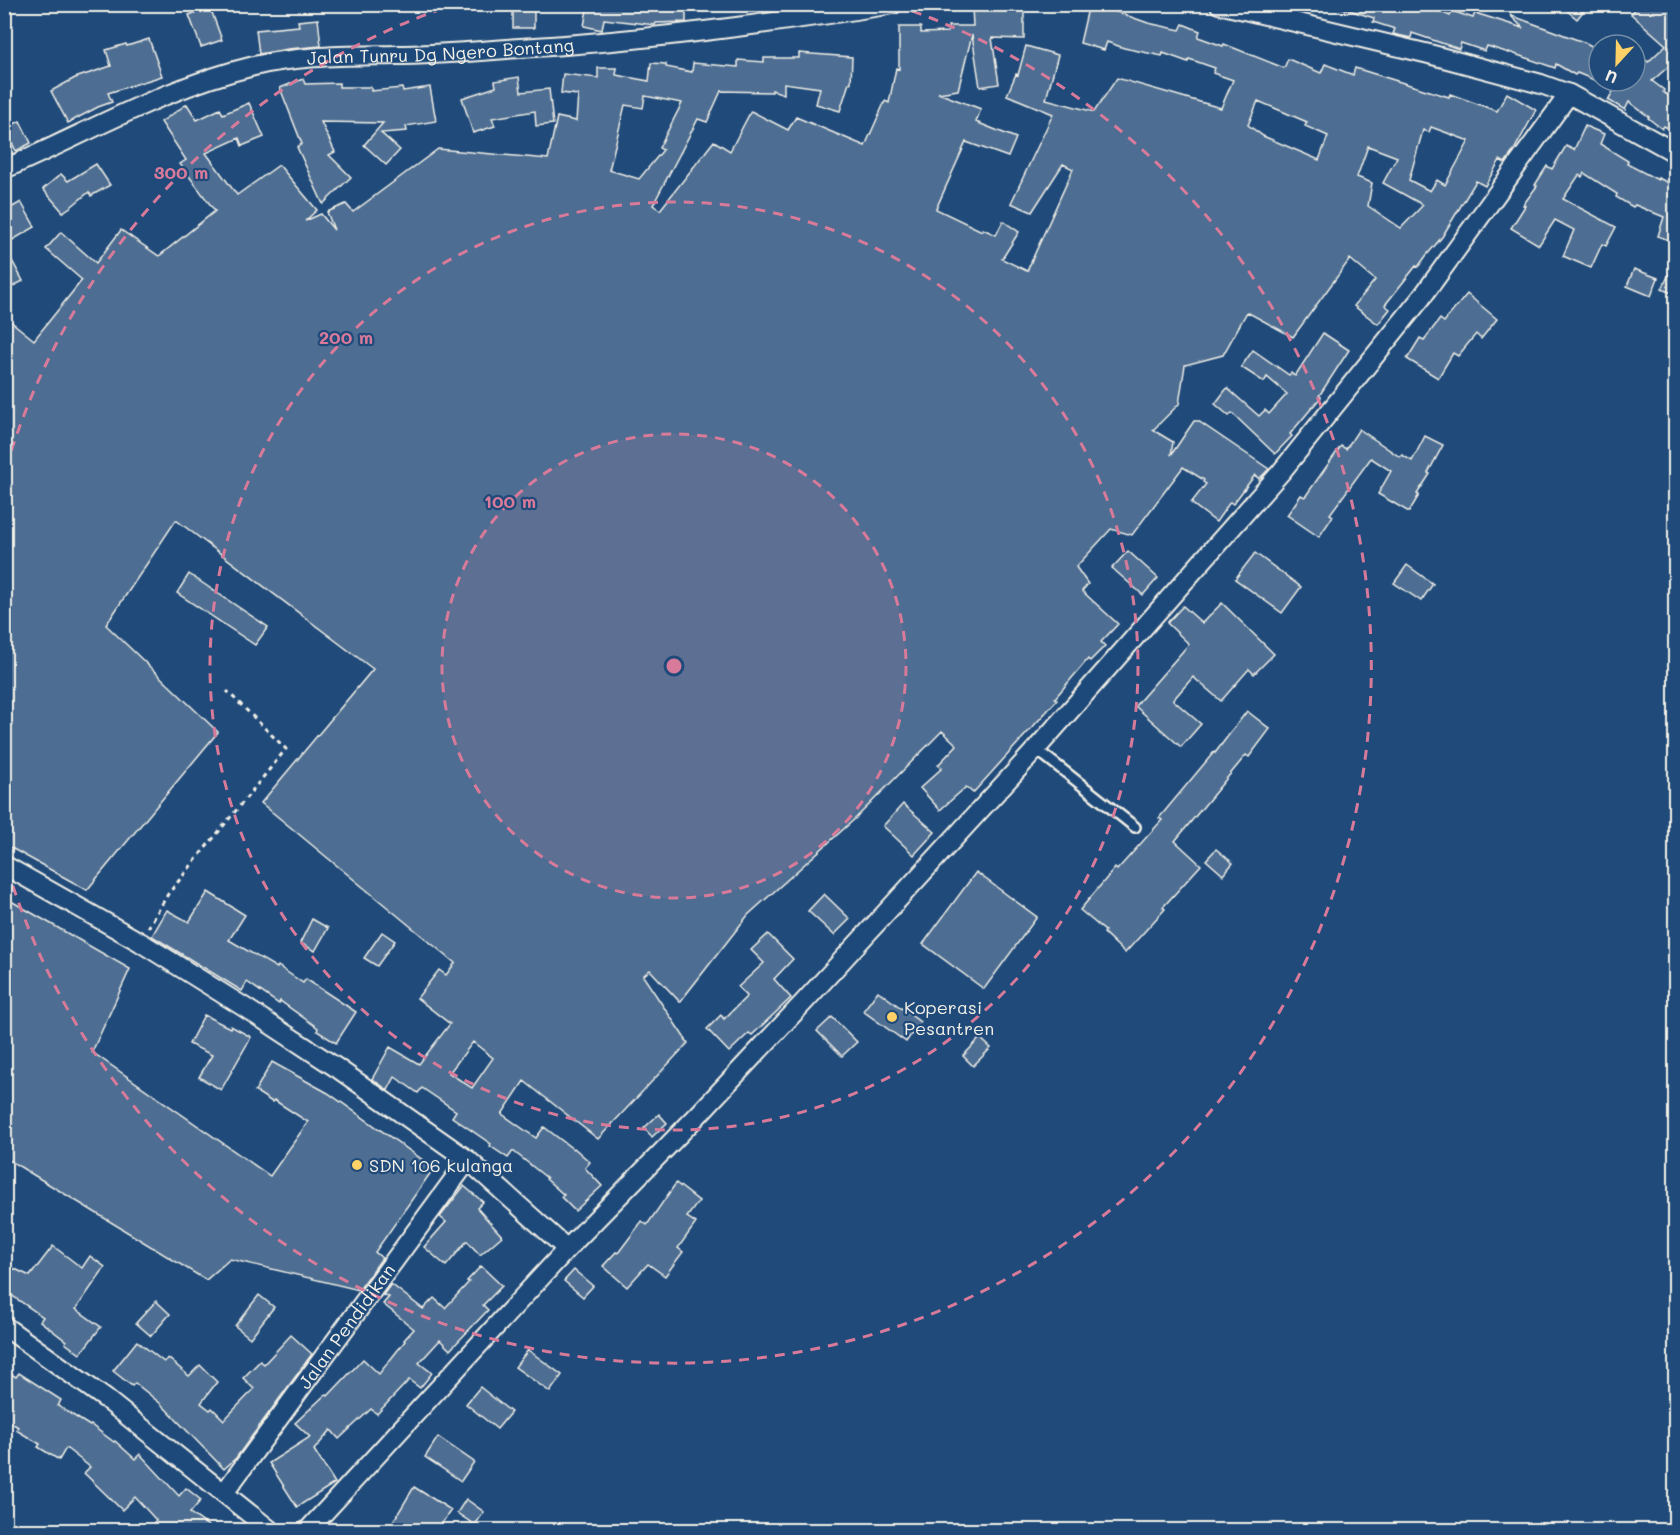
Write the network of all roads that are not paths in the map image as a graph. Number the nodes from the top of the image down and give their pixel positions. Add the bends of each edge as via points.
1 (893, 4) edge
2 (1219, 4) edge
3 (1569, 94) junction
4 (1676, 153) edge
5 (4, 169) edge
6 (1036, 749) junction
7 (1135, 827) dead end
8 (4, 865) edge
9 (468, 1160) junction
10 (567, 1249) junction
11 (4, 1326) edge
12 (224, 1493) junction
13 (270, 1530) edge
14 (308, 1530) edge

1 - 5 street, Jalan Tunru Dg Ngero Bontang via 651,37 500,50 333,56 257,65 187,86
2 - 3 street via 1429,54
3 - 4 street
3 - 6 street via 1422,297 1281,472
6 - 7 lane
6 - 10 street via 763,1045
8 - 9 street via 244,1007
9 - 10 street
9 - 12 street, Jalan Pendidikan
10 - 14 street
11 - 12 street via 106,1399
12 - 13 street

